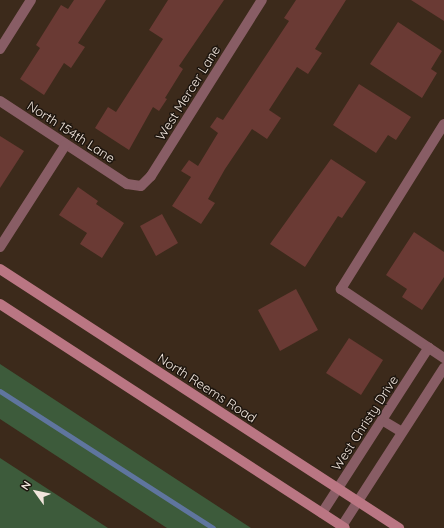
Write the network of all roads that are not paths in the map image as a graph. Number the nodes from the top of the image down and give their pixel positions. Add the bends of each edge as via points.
1 (31, 0) edge
2 (262, 0) edge
3 (0, 49) edge
4 (0, 101) edge
5 (444, 124) edge
6 (66, 144) junction
7 (127, 184) joint
8 (0, 247) edge
9 (0, 269) edge
10 (0, 304) edge
11 (429, 347) junction
12 (444, 358) edge
13 (444, 368) edge
14 (382, 420) junction
15 (402, 432) junction
16 (338, 488) junction
17 (358, 501) junction
18 (322, 513) junction
19 (344, 527) edge
20 (399, 528) edge

1 - 3 street
2 - 7 street, West Mercer Lane via 152,176 141,186
4 - 6 street, North 154th Lane
5 - 11 street via 341,289
6 - 7 street, North 154th Lane
6 - 8 street
9 - 16 main road, North Reems Road
10 - 18 main road
11 - 12 street
11 - 14 street, West Christy Drive
13 - 15 street
14 - 15 street
14 - 16 street, West Christy Drive
15 - 17 street
16 - 17 main road, North Reems Road
16 - 18 street, West Christy Drive
17 - 19 street
17 - 20 main road, North Reems Road
18 - 19 main road

